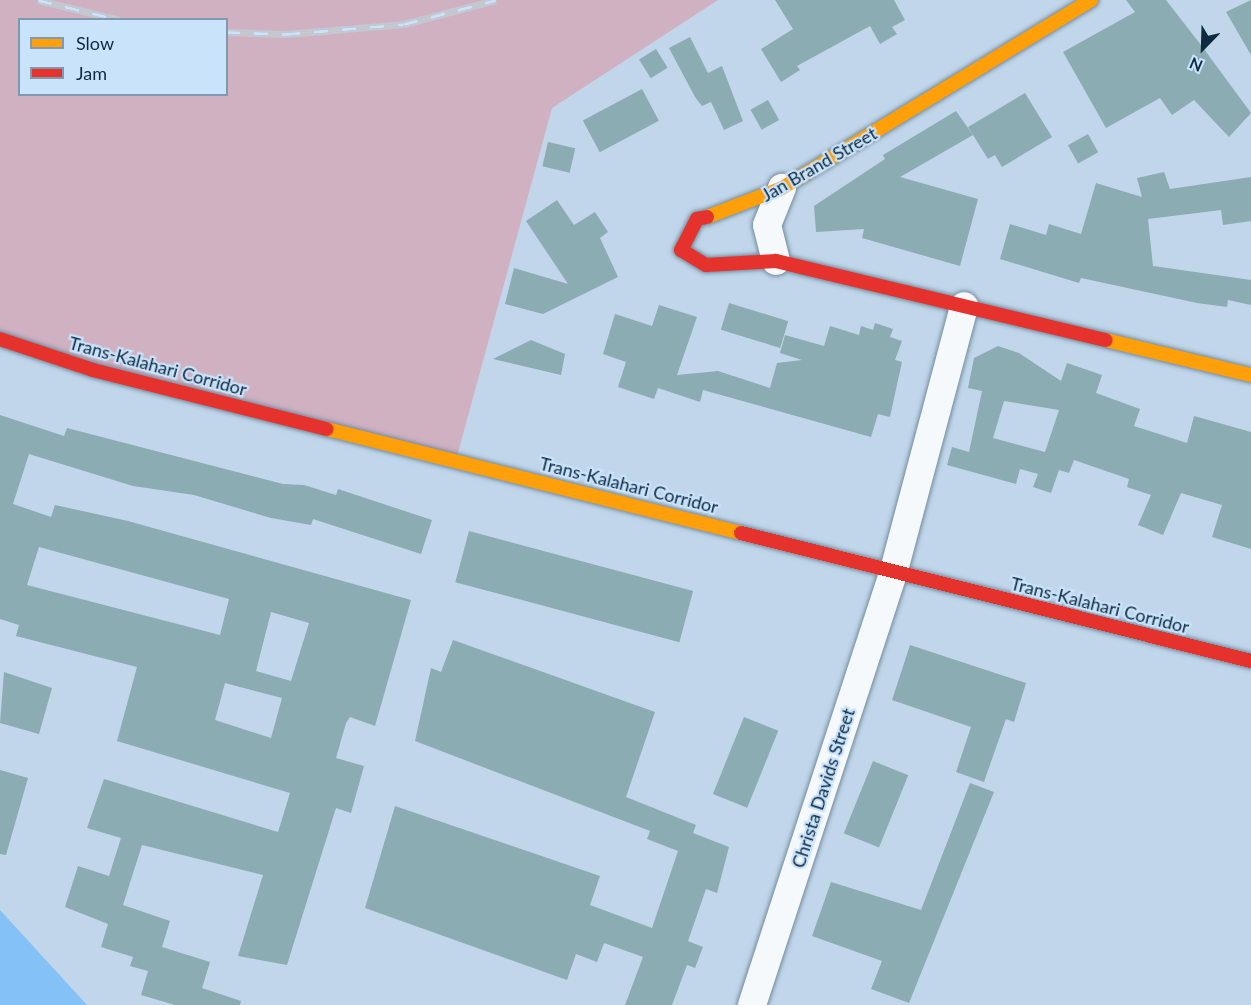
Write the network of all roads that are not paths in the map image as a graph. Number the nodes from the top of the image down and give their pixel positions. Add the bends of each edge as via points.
1 (1092, 0) edge
2 (782, 188) junction
3 (776, 261) junction
4 (964, 306) junction
5 (0, 339) edge
6 (1251, 375) edge
7 (894, 570) junction
8 (1251, 661) edge
9 (752, 1005) edge

1 - 2 main road, Jan Brand Street
2 - 3 street via 767,225
2 - 3 main road, Jan Brand Street via 728,212 697,219 681,250 706,265
3 - 4 main road, Jan Brand Street
4 - 6 main road, Jan Brand Street
4 - 7 street
5 - 7 main road, Trans-Kalahari Corridor via 93,370
7 - 8 main road, Trans-Kalahari Corridor
7 - 9 street, Christa Davids Street

